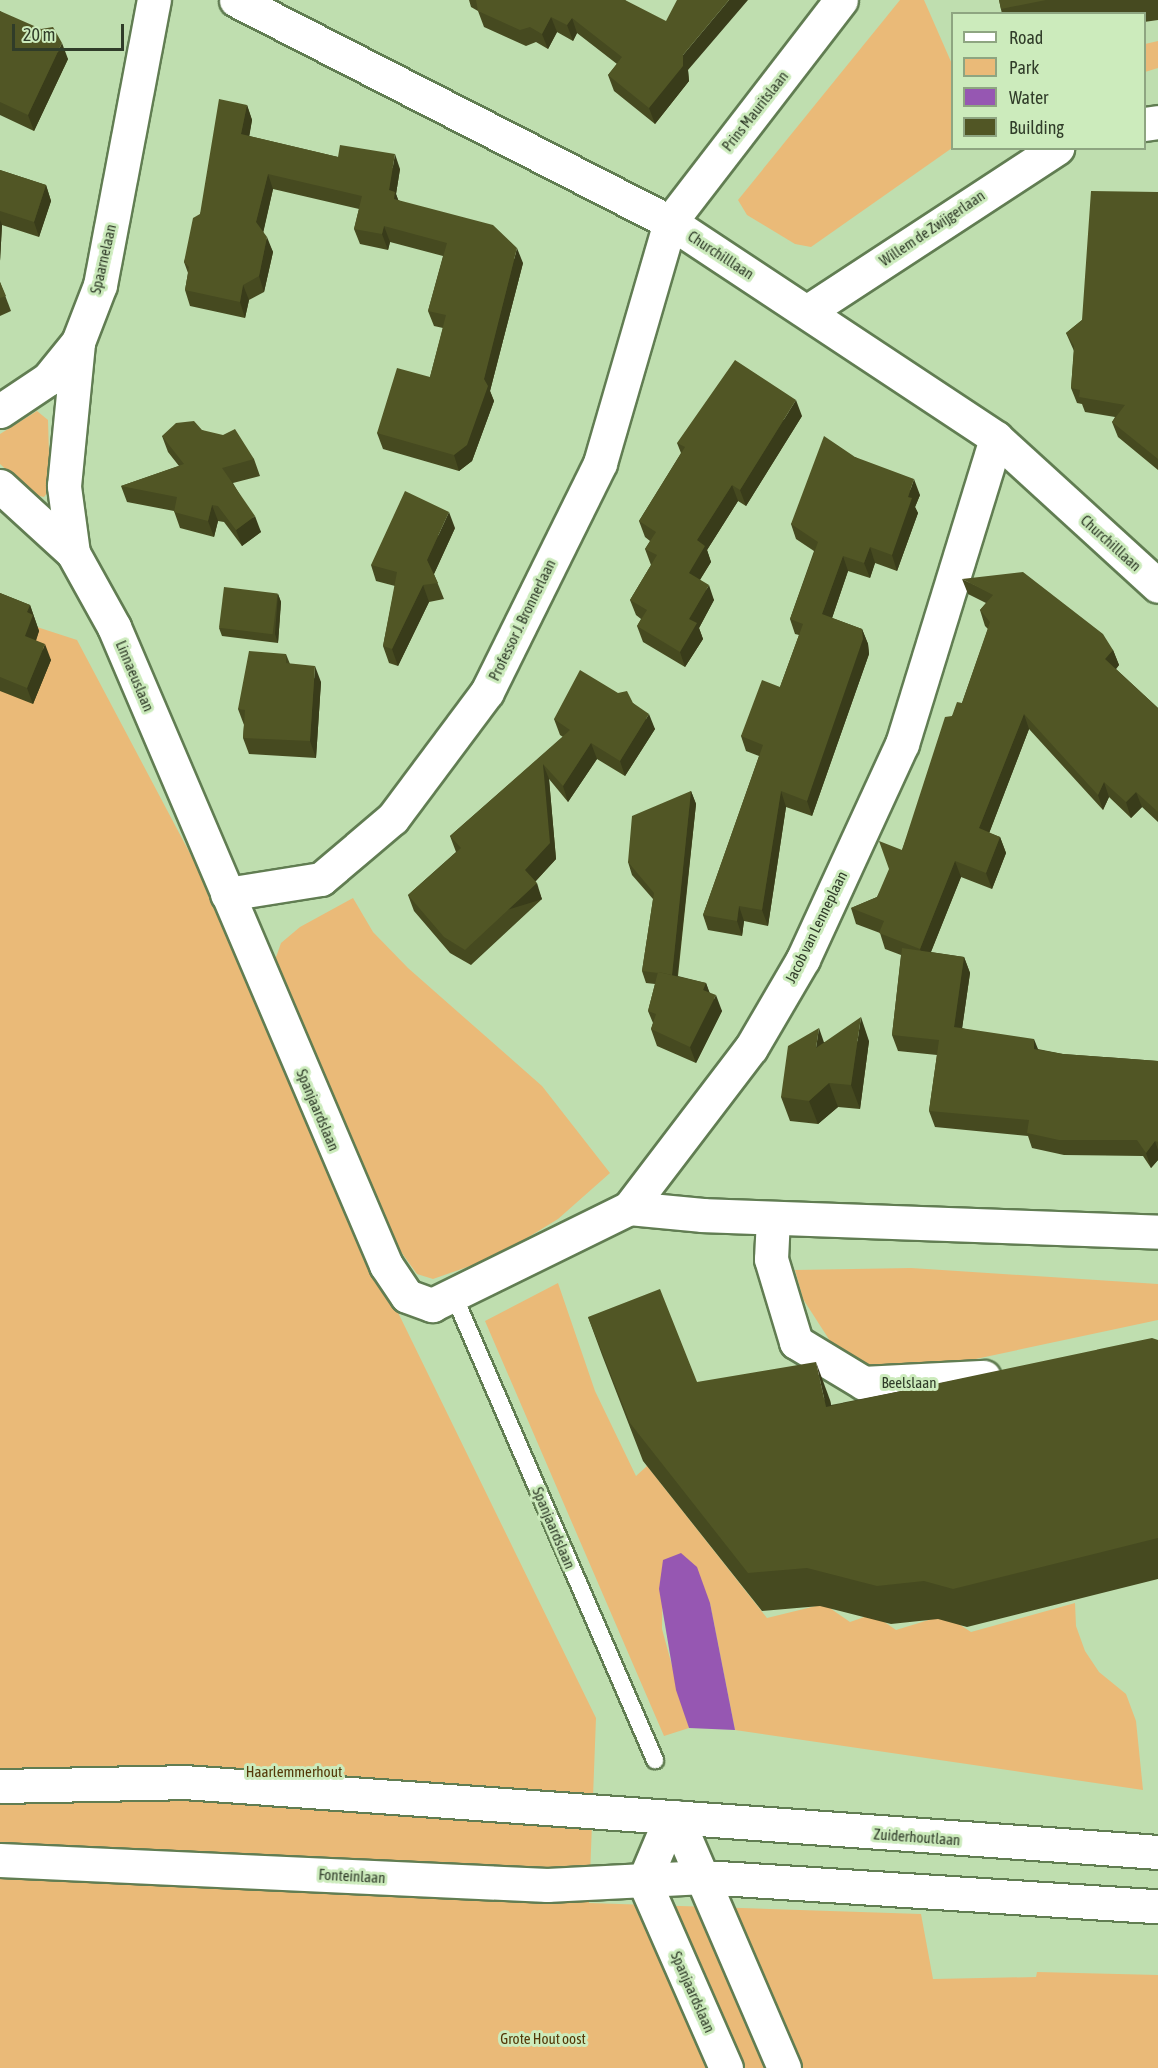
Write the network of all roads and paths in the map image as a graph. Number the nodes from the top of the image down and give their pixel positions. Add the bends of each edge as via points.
1 (154, 0) edge
2 (236, 0) edge
3 (841, 0) edge
4 (1054, 150) edge
5 (670, 222) junction
6 (808, 310) junction
7 (78, 342) junction
8 (0, 411) edge
9 (996, 438) junction
10 (0, 486) edge
11 (73, 553) junction
12 (1158, 586) edge
13 (227, 894) junction
14 (629, 1208) junction
15 (773, 1218) junction
16 (1158, 1232) edge
17 (443, 1300) junction
18 (1010, 1372) edge
19 (655, 1760) dead end
20 (0, 1786) edge
21 (673, 1817) junction
22 (1158, 1852) edge
23 (0, 1860) edge
24 (704, 1877) junction
25 (644, 1881) junction
26 (1158, 1906) edge
27 (726, 2068) edge
28 (784, 2068) edge

1 - 7 street, Spaarnelaan via 99,285
2 - 5 street, Churchilllaan
3 - 5 street, Prins Mauritslaan
4 - 6 street, Willem de Zwijgerlaan
5 - 6 street, Churchilllaan
5 - 13 street, Professor J. Bronnerlaan via 600,463 487,692 393,818 321,879
6 - 9 street, Churchilllaan
7 - 8 street via 48,379
7 - 11 street, Spaarnelaan via 64,486
9 - 12 street, Churchilllaan
9 - 14 street, Jacob van Lenneplaan via 902,744 803,959 751,1048
10 - 11 street, Linnaeuslaan
11 - 13 street, Linnaeuslaan via 114,627
13 - 17 street, Spanjaardslaan via 393,1281 407,1296
14 - 15 street
14 - 17 street, Jacob van Lenneplaan
15 - 16 street
15 - 18 street, Beelslaan via 771,1259 796,1342 864,1383 953,1383
17 - 19 lane, Spanjaardslaan
20 - 21 street via 184,1782
21 - 22 street, Zuiderhoutlaan
21 - 24 street
21 - 25 street
23 - 25 street, Fonteinlaan via 547,1885
24 - 25 street, Fonteinlaan
24 - 26 street
24 - 28 street
25 - 27 street, Spanjaardslaan

